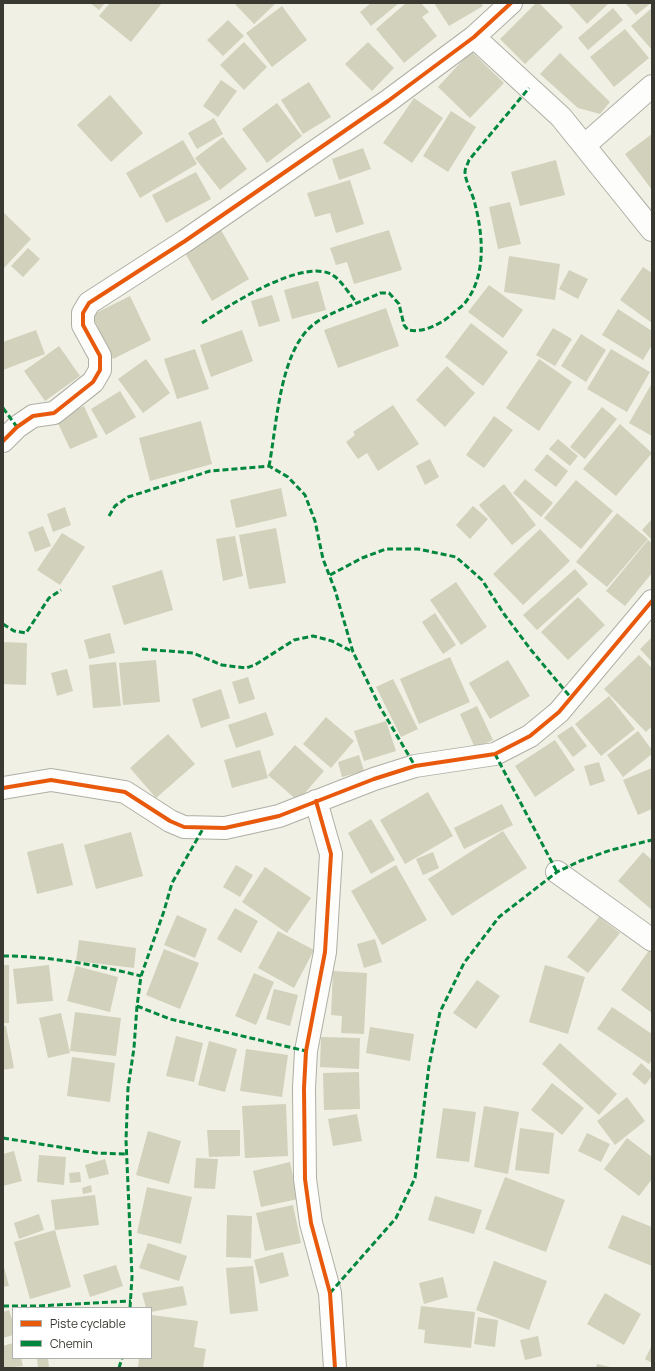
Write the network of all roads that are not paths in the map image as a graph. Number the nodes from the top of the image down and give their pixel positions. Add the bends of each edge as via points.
1 (510, 3) edge
2 (474, 37) junction
3 (652, 86) edge
4 (585, 145) junction
5 (652, 230) edge
6 (3, 441) edge
7 (652, 601) edge
8 (3, 788) edge
9 (316, 801) junction
10 (557, 872) dead end
11 (652, 940) edge
12 (335, 1368) edge

1 - 2 street
2 - 4 street via 561,117
2 - 6 street via 185,241 89,303 83,313 83,325 100,356 100,370 93,382 54,413 33,416
3 - 4 street
4 - 5 street
7 - 9 street via 572,699 530,736 495,754 415,766
8 - 9 street via 51,780 125,792 184,827 225,828 279,816
9 - 12 street via 331,854 325,952 306,1051 305,1179 311,1223 330,1293
10 - 11 street

